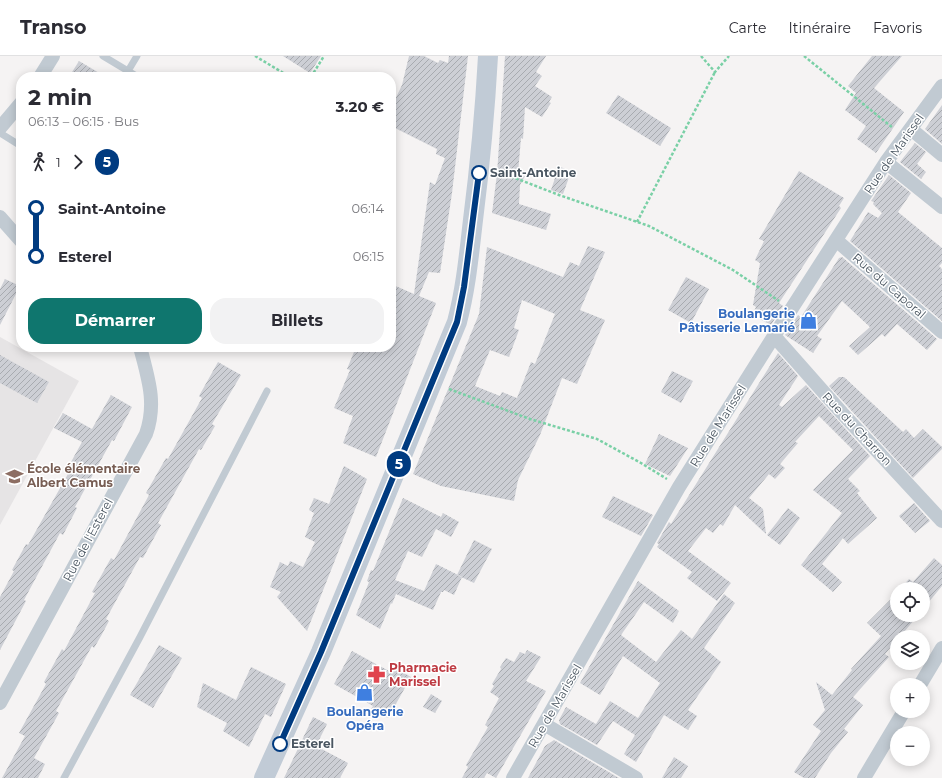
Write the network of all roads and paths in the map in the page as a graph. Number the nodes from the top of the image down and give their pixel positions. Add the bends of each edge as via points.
1 (53, 56) edge
2 (103, 56) edge
3 (137, 56) edge
4 (255, 56) edge
5 (324, 56) edge
6 (488, 56) edge
7 (701, 56) edge
8 (729, 56) edge
9 (804, 56) edge
10 (128, 71) joint
11 (43, 72) edge
12 (282, 72) edge
13 (314, 72) edge
14 (715, 72) junction
15 (942, 86) edge
16 (16, 109) edge
17 (0, 128) edge
18 (0, 133) edge
19 (908, 133) junction
20 (16, 143) edge
21 (942, 155) edge
22 (886, 162) junction
23 (480, 166) junction
24 (942, 207) edge
25 (0, 217) edge
26 (637, 222) junction
27 (16, 235) edge
28 (836, 240) junction
29 (792, 309) junction
30 (942, 332) edge
31 (774, 336) junction
32 (141, 352) edge
33 (432, 383) junction
34 (267, 391) dead end
35 (679, 487) junction
36 (942, 520) edge
37 (942, 648) edge
38 (924, 678) edge
39 (0, 703) edge
40 (900, 718) edge
41 (544, 724) junction
42 (64, 778) edge
43 (264, 778) edge
44 (513, 778) edge
45 (636, 778) edge
46 (864, 778) edge

1 - 11 street
2 - 10 lane
3 - 10 lane
4 - 12 path
5 - 13 path
6 - 23 main road
7 - 14 path
8 - 14 path
9 - 19 path
14 - 26 path
15 - 19 street, Rue de Marissel
16 - 17 street
18 - 20 lane
19 - 21 street
19 - 22 street, Rue de Marissel
22 - 24 street
22 - 28 street, Rue de Marissel
23 - 26 path
23 - 33 main road via 460,310
25 - 27 street
26 - 29 path via 732,270
28 - 29 street, Rue de Marissel
28 - 30 street, Rue du Caporal
29 - 31 street, Rue de Marissel
31 - 35 street, Rue de Marissel
31 - 36 street, Rue du Charron
32 - 39 street, Rue de l'Esterel via 152,399 146,434
33 - 35 path via 530,419 598,439
33 - 43 main road via 321,652
34 - 42 lane
35 - 41 street, Rue de Marissel
37 - 38 street
40 - 46 street
41 - 44 street, Rue de Marissel
41 - 45 street

